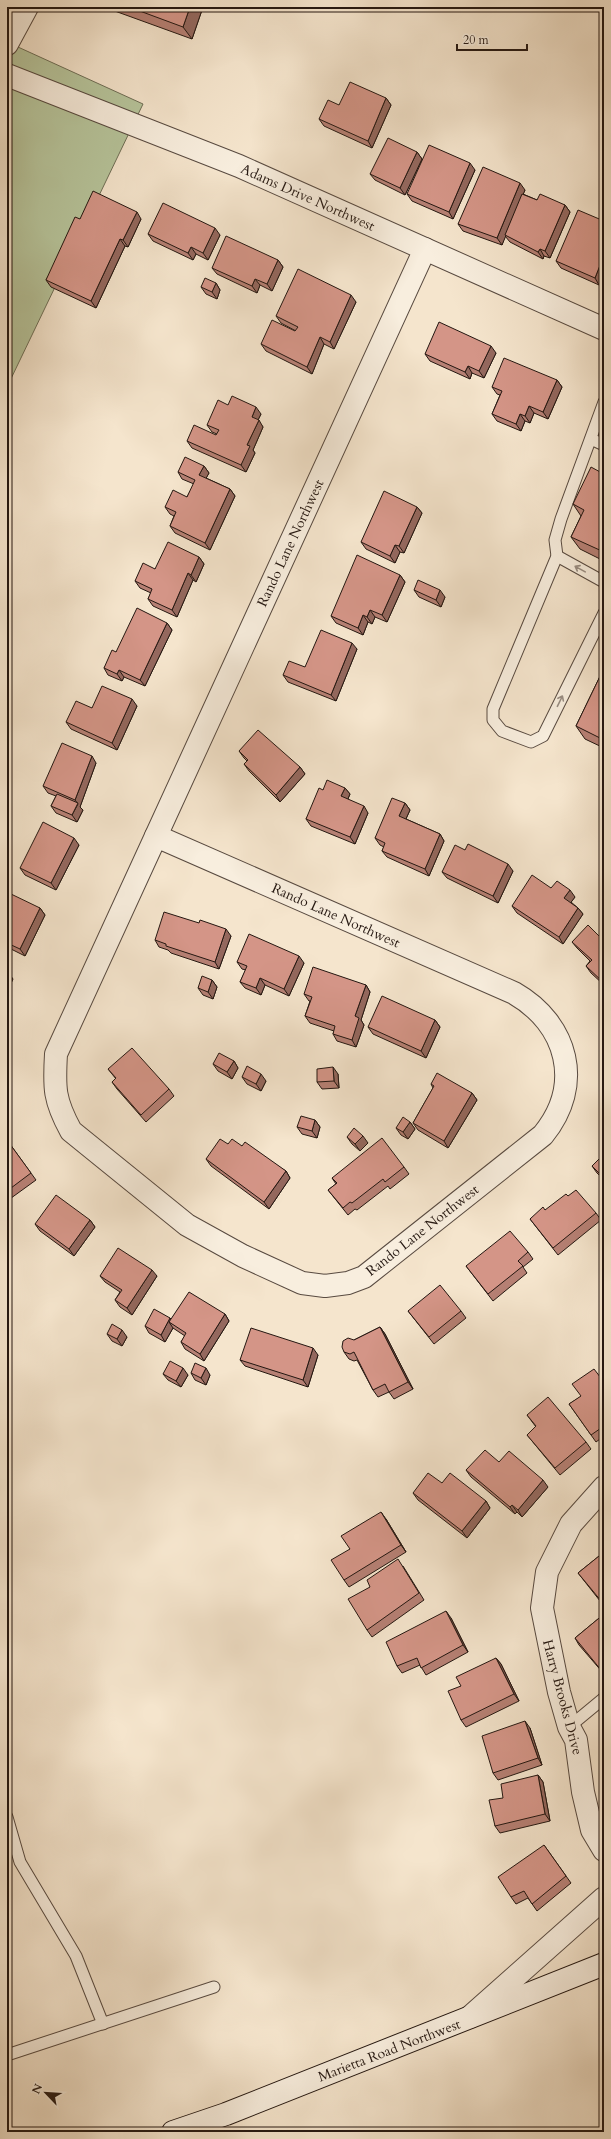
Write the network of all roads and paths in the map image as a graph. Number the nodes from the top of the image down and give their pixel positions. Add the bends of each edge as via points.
1 (26, 7) edge
2 (7, 44) edge
3 (7, 75) edge
4 (425, 249) junction
5 (604, 329) edge
6 (604, 402) edge
7 (591, 439) junction
8 (604, 445) edge
9 (557, 556) junction
10 (604, 582) edge
11 (604, 613) edge
12 (156, 836) junction
13 (604, 1487) edge
14 (604, 1698) edge
15 (569, 1727) junction
16 (7, 1817) edge
17 (604, 1850) edge
18 (604, 1898) edge
19 (604, 1964) edge
20 (214, 1987) dead end
21 (466, 2020) junction
22 (103, 2024) junction
23 (7, 2055) edge
24 (173, 2132) edge

1 - 2 street
3 - 4 street, Adams Drive Northwest via 239,166
4 - 5 street, Adams Drive Northwest
4 - 12 street, Rando Lane Northwest
6 - 7 lane
7 - 8 lane
7 - 9 lane via 555,540
10 -> 9 lane
9 -> 11 lane via 492,709 493,720 502,731 531,742 543,736
12 - 12 street, Rando Lane Northwest via 56,1054 54,1087 59,1110 71,1131 187,1225 243,1256 302,1283 325,1286 348,1283 364,1277 543,1135 557,1113 563,1095 566,1079 565,1060 553,1027 530,1002
13 - 15 street, Harry Brooks Drive via 571,1524 547,1572 542,1608 558,1692
14 - 15 lane
15 - 17 street, Harry Brooks Drive via 576,1740 583,1792 592,1830
16 - 22 lane via 20,1862 76,1956
18 - 21 street
19 - 21 street, Marietta Road Northwest
20 - 22 lane
21 - 24 street, Marietta Road Northwest via 226,2114
22 - 23 lane

